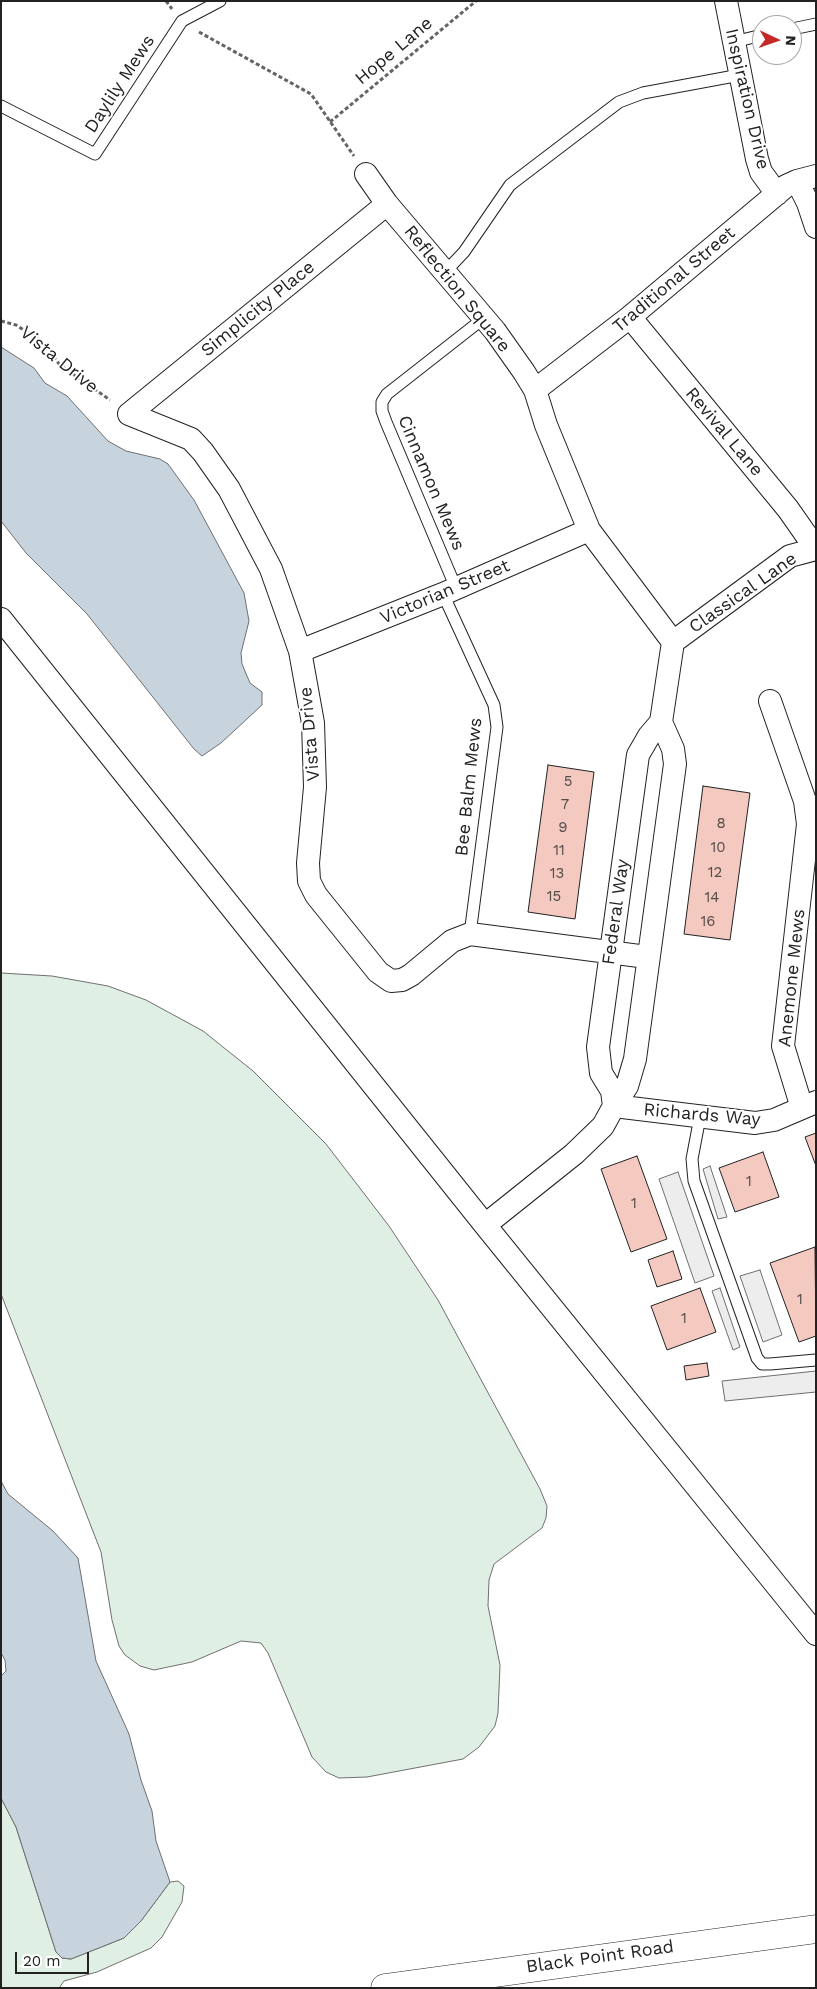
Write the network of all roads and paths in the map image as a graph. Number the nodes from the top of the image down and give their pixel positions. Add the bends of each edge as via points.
1 (166, 1) edge
2 (220, 1) edge
3 (476, 1) edge
4 (726, 1) edge
5 (182, 21) junction
6 (816, 24) edge
7 (802, 27) edge
8 (752, 38) edge
9 (734, 42) junction
10 (740, 75) junction
11 (1, 106) edge
12 (330, 122) junction
13 (366, 174) joint
14 (806, 179) edge
15 (776, 194) junction
16 (387, 204) junction
17 (816, 227) edge
18 (445, 272) junction
19 (630, 317) junction
20 (484, 318) junction
21 (1, 320) edge
22 (535, 390) junction
23 (130, 414) junction
24 (589, 530) junction
25 (816, 549) edge
26 (450, 591) junction
27 (1, 619) edge
28 (673, 642) junction
29 (300, 651) junction
30 (770, 701) dead end
31 (661, 722) junction
32 (470, 934) junction
33 (611, 953) junction
34 (647, 957) junction
35 (809, 1105) edge
36 (614, 1106) junction
37 (700, 1117) junction
38 (485, 1225) junction
39 (816, 1360) edge
40 (816, 1634) edge
41 (816, 1929) edge
42 (385, 1988) edge

1 - 5 path
2 - 5 lane
3 - 12 path, Hope Lane
4 - 9 street, Inspiration Drive
5 - 11 lane, Daylily Mews via 95,154
5 - 12 path via 210,40 311,94
6 - 7 lane
8 - 9 lane
9 - 10 street, Inspiration Drive
10 - 15 street, Inspiration Drive via 757,159 761,172
10 - 18 lane via 643,93 619,102 510,186 464,252
12 - 13 path
13 - 16 street, Reflection Square
14 - 15 street, Traditional Street
14 - 17 street via 808,203
15 - 19 street, Traditional Street
16 - 18 street, Reflection Square
16 - 23 street, Simplicity Place
18 - 20 street, Reflection Square
19 - 22 street, Traditional Street
19 - 25 street, Revival Lane via 788,509
20 - 22 street, Reflection Square
20 - 26 lane, Cinnamon Mews via 387,394 382,402 382,411
21 - 23 path, Vista Drive via 40,341 60,365
22 - 24 street, Reflection Square
23 - 29 street, Vista Drive via 191,439 213,466 260,544
24 - 26 street, Victorian Street
24 - 28 street, Reflection Square
25 - 28 street, Classical Lane via 790,556
26 - 29 street, Victorian Street
26 - 32 lane, Bee Balm Mews via 494,705 497,727
27 - 38 street
28 - 31 street, Federal Way
29 - 32 street, Vista Drive via 313,723 315,788 308,874 311,888 375,968 391,981 411,975 452,941
30 - 35 street, Anemone Mews via 805,801 808,824 783,1046
31 - 33 street, Federal Way via 638,755
31 - 34 street, Federal Way via 673,749 675,764
32 - 33 street
33 - 34 street
33 - 36 street, Federal Way via 598,1058 612,1091
34 - 36 street, Federal Way via 635,1059 627,1086
35 - 37 street, Richards Way via 774,1120 755,1122
36 - 37 street, Richards Way
36 - 38 street, Federal Way via 603,1126 574,1154
37 - 39 lane via 692,1159 694,1181 757,1358 762,1364
38 - 40 street
41 - 42 main road, Black Point Road

